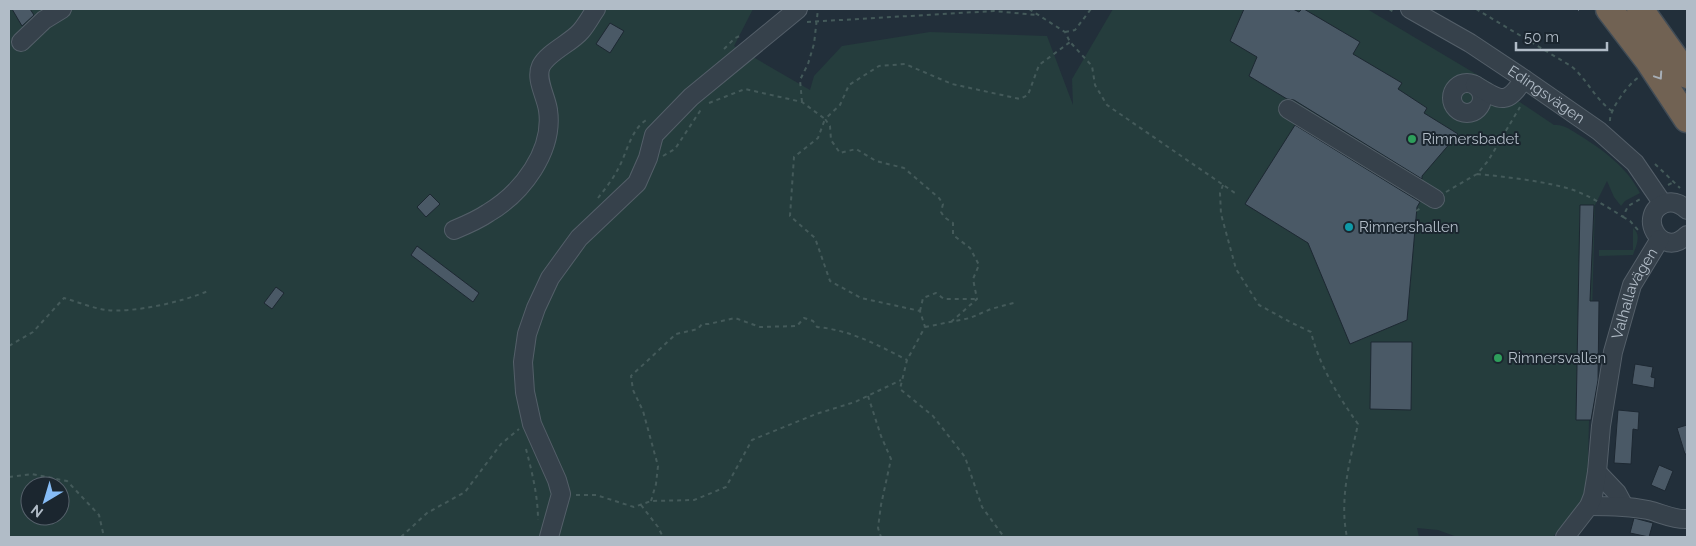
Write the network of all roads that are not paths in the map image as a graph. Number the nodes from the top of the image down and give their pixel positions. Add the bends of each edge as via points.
1 (62, 9) edge
2 (596, 9) edge
3 (1410, 9) edge
4 (1609, 9) edge
5 (1640, 9) edge
6 (802, 16) edge
7 (21, 42) dead end
8 (1456, 73) dead end
9 (1687, 75) edge
10 (1524, 78) junction
11 (1288, 109) dead end
12 (1687, 119) edge
13 (1435, 199) dead end
14 (1663, 204) junction
15 (1687, 210) edge
16 (454, 230) dead end
17 (1687, 235) edge
18 (1660, 239) junction
19 (1597, 472) junction
20 (1589, 506) junction
21 (1624, 506) junction
22 (1687, 519) edge
23 (550, 537) edge
24 (1565, 537) edge

1 - 7 street via 44,20
2 - 16 street via 581,31 541,66 539,78 548,110 548,124 538,161 508,198 489,213
3 - 10 street, Edingsvägen
4 -> 12 highway
5 - 9 highway
6 - 23 street via 691,97 654,135 637,183 578,238 550,278 527,334 523,362 532,424 562,494
8 - 10 street via 1492,96 1505,98 1515,92
10 - 14 street, Edingsvägen via 1629,156
11 - 13 street
14 - 15 street via 1677,203
14 - 18 street via 1652,221 1653,230
17 - 18 street via 1673,243
18 - 19 street, Valhallavägen via 1632,285 1620,325 1601,426
19 - 20 street, Valhallavägen
19 - 21 street via 1617,493
20 - 21 street
20 - 24 street, Valhallavägen
21 - 22 street

